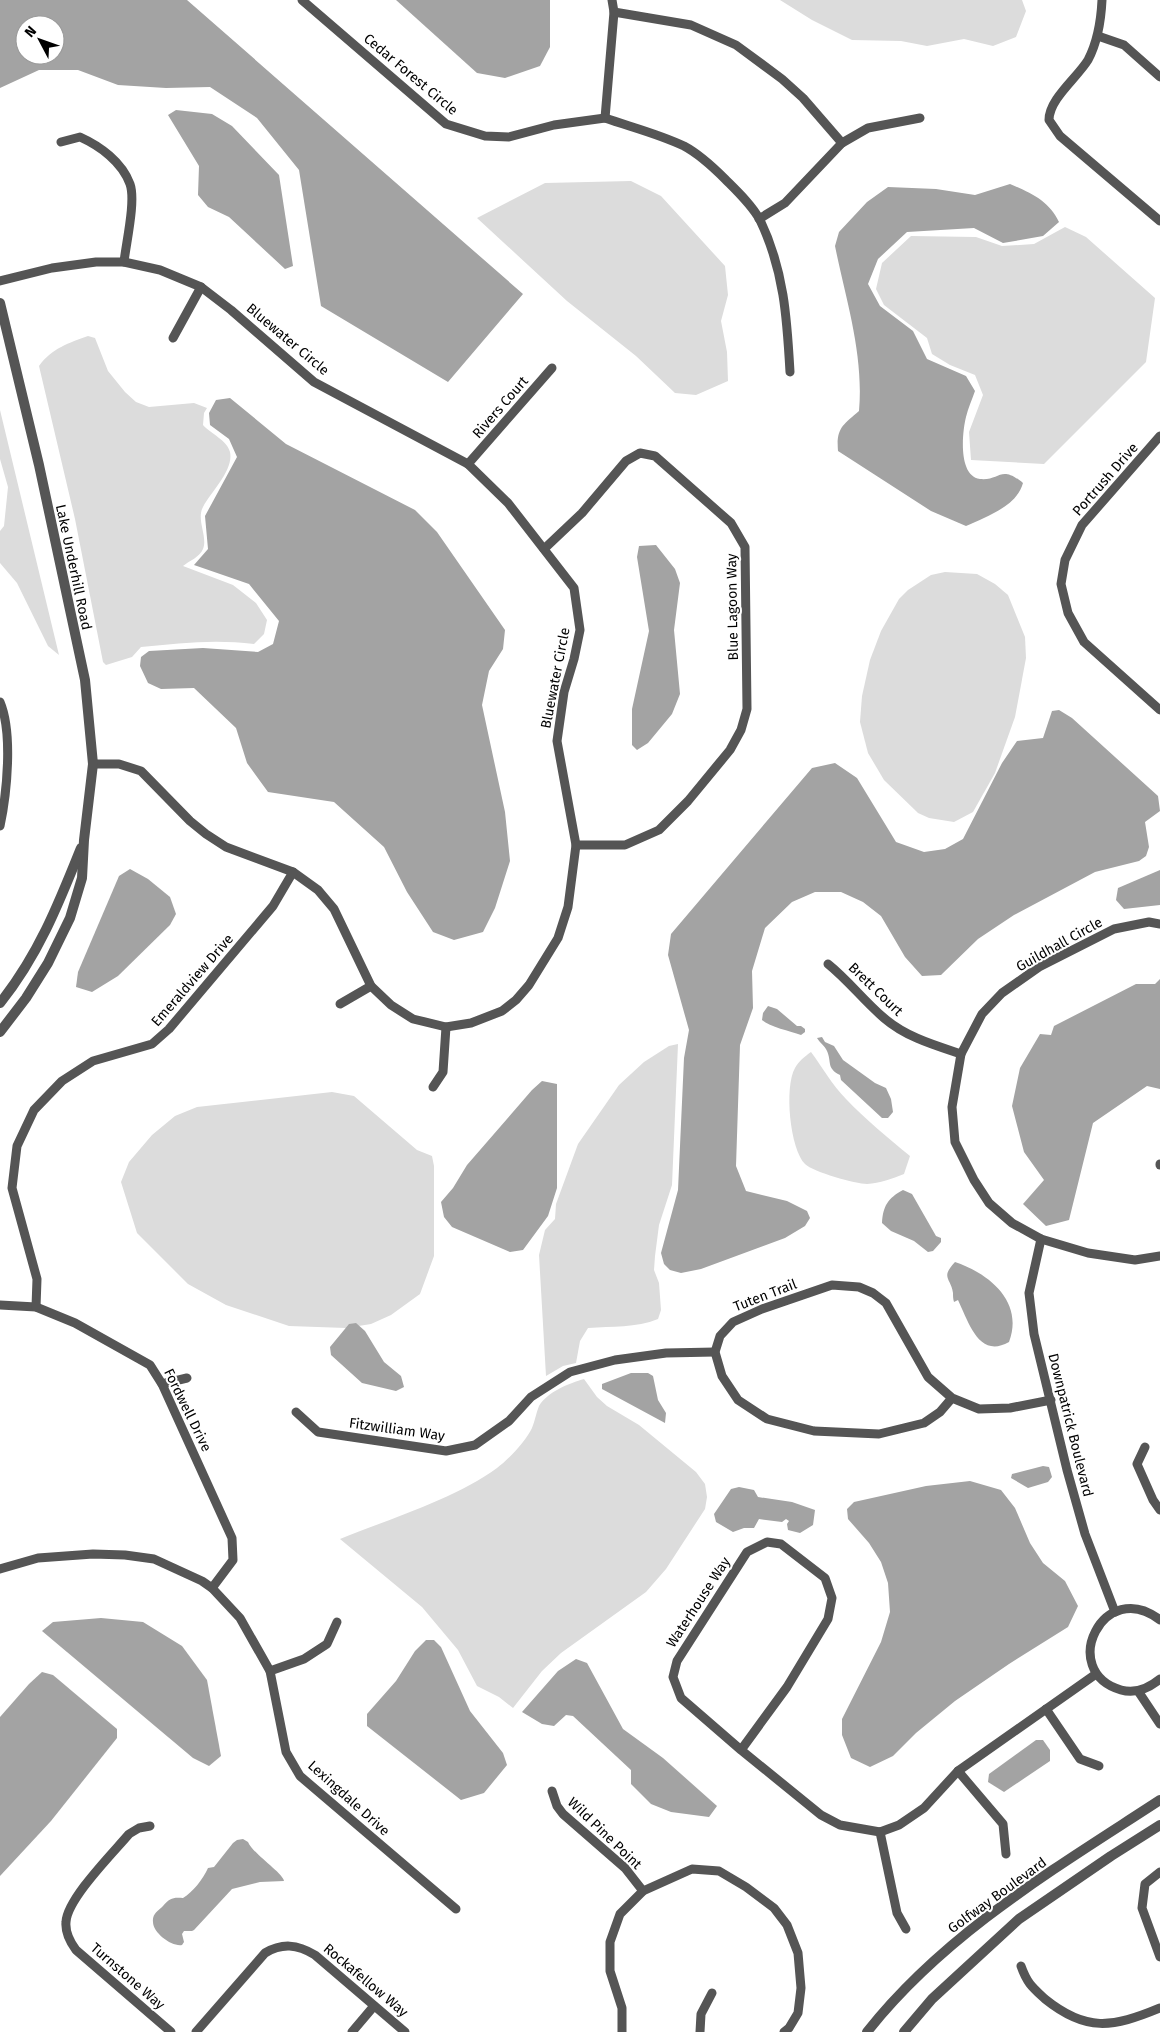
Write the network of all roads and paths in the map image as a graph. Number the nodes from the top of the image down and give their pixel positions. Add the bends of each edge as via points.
1 (302, 0) edge
2 (612, 0) edge
3 (1102, 0) edge
4 (614, 12) junction
5 (1098, 36) junction
6 (1160, 77) edge
7 (605, 118) junction
8 (920, 118) dead end
9 (61, 142) dead end
10 (842, 143) junction
11 (759, 219) junction
12 (1160, 221) edge
13 (124, 262) junction
14 (0, 281) edge
15 (201, 287) junction
16 (0, 302) edge
17 (173, 338) dead end
18 (552, 368) dead end
19 (790, 372) dead end
20 (1160, 436) edge
21 (468, 464) junction
22 (544, 549) junction
23 (0, 702) edge
24 (1160, 710) edge
25 (93, 764) junction
26 (0, 826) edge
27 (84, 840) junction
28 (576, 845) junction
29 (293, 872) junction
30 (1160, 924) edge
31 (828, 964) dead end
32 (372, 986) junction
33 (0, 1003) edge
34 (340, 1004) dead end
35 (446, 1027) junction
36 (0, 1032) edge
37 (961, 1054) junction
38 (433, 1087) dead end
39 (1041, 1239) junction
40 (1160, 1256) edge
41 (0, 1305) edge
42 (36, 1307) junction
43 (715, 1352) junction
44 (187, 1378) dead end
45 (162, 1384) junction
46 (952, 1398) junction
47 (1051, 1400) junction
48 (296, 1412) dead end
49 (1145, 1447) dead end
50 (1160, 1510) edge
51 (0, 1569) edge
52 (212, 1588) junction
53 (1115, 1612) junction
54 (1160, 1620) edge
55 (337, 1622) dead end
56 (270, 1671) junction
57 (1096, 1674) junction
58 (1160, 1680) edge
59 (1138, 1691) junction
60 (1046, 1709) junction
61 (1160, 1724) edge
62 (741, 1750) junction
63 (1099, 1766) dead end
64 (958, 1771) junction
65 (552, 1791) dead end
66 (1160, 1800) edge
67 (1160, 1825) edge
68 (150, 1826) dead end
69 (880, 1832) junction
70 (1006, 1854) dead end
71 (1160, 1872) edge
72 (643, 1891) junction
73 (456, 1908) dead end
74 (906, 1929) dead end
75 (1160, 1957) edge
76 (1021, 1966) dead end
77 (712, 1993) dead end
78 (374, 2006) junction
79 (1160, 2008) edge
80 (172, 2032) edge
81 (196, 2032) edge
82 (352, 2032) edge
83 (405, 2032) edge
84 (622, 2032) edge
85 (700, 2032) edge
86 (784, 2032) edge
87 (867, 2032) edge
88 (904, 2032) edge

1 - 7 street, Cedar Forest Circle via 446,124 486,136 509,137 554,125
2 - 4 street
3 - 5 street
4 - 7 street
4 - 10 street via 691,24 736,45 803,98
5 - 6 street via 1124,45
5 - 12 street via 1077,77 1052,106 1049,120 1060,136
7 - 11 street via 685,147 714,168
8 - 10 street via 868,128
9 - 13 street via 80,137 95,144 117,163 130,185 131,208
10 - 11 street via 785,203
11 - 19 street via 779,271
13 - 14 street, Bluewater Circle via 52,268
13 - 15 street, Bluewater Circle via 160,270
15 - 17 street
15 - 21 street, Bluewater Circle via 314,382
16 - 25 street, Lake Underhill Road via 85,680
18 - 21 street, Rivers Court
20 - 24 street, Portrush Drive via 1082,525 1065,560 1061,584 1068,613 1084,642
21 - 22 street, Bluewater Circle via 508,503
22 - 28 street, Bluewater Circle via 574,588 580,630 564,692 557,741
22 - 28 street, Blue Lagoon Way via 582,513 626,461 640,453 655,456 731,523 745,547 747,709 741,730 730,750 660,830 626,845
23 - 26 street via 7,736 7,768
25 - 27 street, Lake Underhill Road
25 - 29 street, Bluewater Circle via 119,764 141,771 206,834 226,847
27 - 33 street, Lake Underhill Road via 40,944 16,984
27 - 36 street, Lake Underhill Road via 82,878 70,918 48,963
28 - 35 street, Bluewater Circle via 568,907 558,938 529,985 502,1012 471,1023
29 - 32 street, Bluewater Circle via 318,890 334,909
29 - 42 street, Emeraldview Drive via 273,906 169,1030 152,1044 93,1061 62,1081 34,1110 17,1146 12,1188 37,1279
30 - 37 street, Guildhall Circle via 1149,922 1114,929 1039,967 1002,993 982,1014
31 - 37 street, Brett Court via 883,1018 901,1031
32 - 34 street
32 - 35 street, Bluewater Circle via 413,1019
35 - 38 street via 443,1072
37 - 39 street, Guildhall Circle via 952,1107 955,1142 989,1203 1012,1223
39 - 40 street, Guildhall Circle via 1098,1255 1135,1260
39 - 47 street, Downpatrick Boulevard via 1030,1293 1034,1334
41 - 42 street, Fordwell Drive
42 - 45 street, Fordwell Drive via 75,1323 150,1365
43 - 46 street via 722,1376 738,1400 767,1419 814,1431 878,1434 924,1423
43 - 46 street, Tuten Trail via 720,1336 733,1322 832,1285 859,1287 886,1303 928,1377
43 - 48 street, Fitzwilliam Way via 666,1353 615,1360 570,1372 531,1397 509,1421 475,1445 446,1451 318,1432
44 - 45 street
45 - 52 street, Fordwell Drive via 232,1538 232,1560
46 - 47 street, Tuten Trail via 979,1409 1010,1408
47 - 53 street, Downpatrick Boulevard via 1085,1534
49 - 50 street via 1137,1464
51 - 52 street, Lexingdale Drive via 38,1558 93,1554 125,1556 154,1559
52 - 56 street, Lexingdale Drive via 240,1618
53 - 54 street via 1134,1608
53 - 57 street via 1105,1618 1092,1637 1091,1661
55 - 56 street via 328,1644 304,1659
56 - 73 street, Lexingdale Drive via 286,1752 300,1776
57 - 59 street via 1114,1688
57 - 60 street
58 - 59 street
59 - 61 street
60 - 63 street via 1080,1759
60 - 64 street
62 - 62 street, Waterhouse Way via 681,1698 673,1678 677,1661 746,1552 767,1542 781,1544 825,1578 832,1598 828,1619 787,1687
62 - 69 street, Waterhouse Way via 821,1815 840,1825
64 - 69 street via 924,1808 899,1825
64 - 70 street via 1003,1824
65 - 72 street, Wild Pine Point via 563,1814 625,1868
66 - 87 street, Golfway Boulevard via 1005,1902 915,1978
67 - 88 street via 1019,1919 932,1999
68 - 80 street, Turnstone Way via 129,1834 75,1898 67,1914 66,1928 76,1950
69 - 74 street via 897,1913
71 - 75 street via 1145,1884 1142,1908
72 - 84 street via 620,1914 610,1942 610,1971 622,2008
72 - 86 street via 692,1869 719,1871 774,1908 786,1925 798,1953 801,1988 798,2013
76 - 79 street via 1026,1980 1061,2014 1080,2024 1123,2024
77 - 85 street via 701,2014
78 - 81 street, Rockafellow Way via 315,1955 295,1946 280,1946 259,1959
78 - 82 street
78 - 83 street, Rockafellow Way

